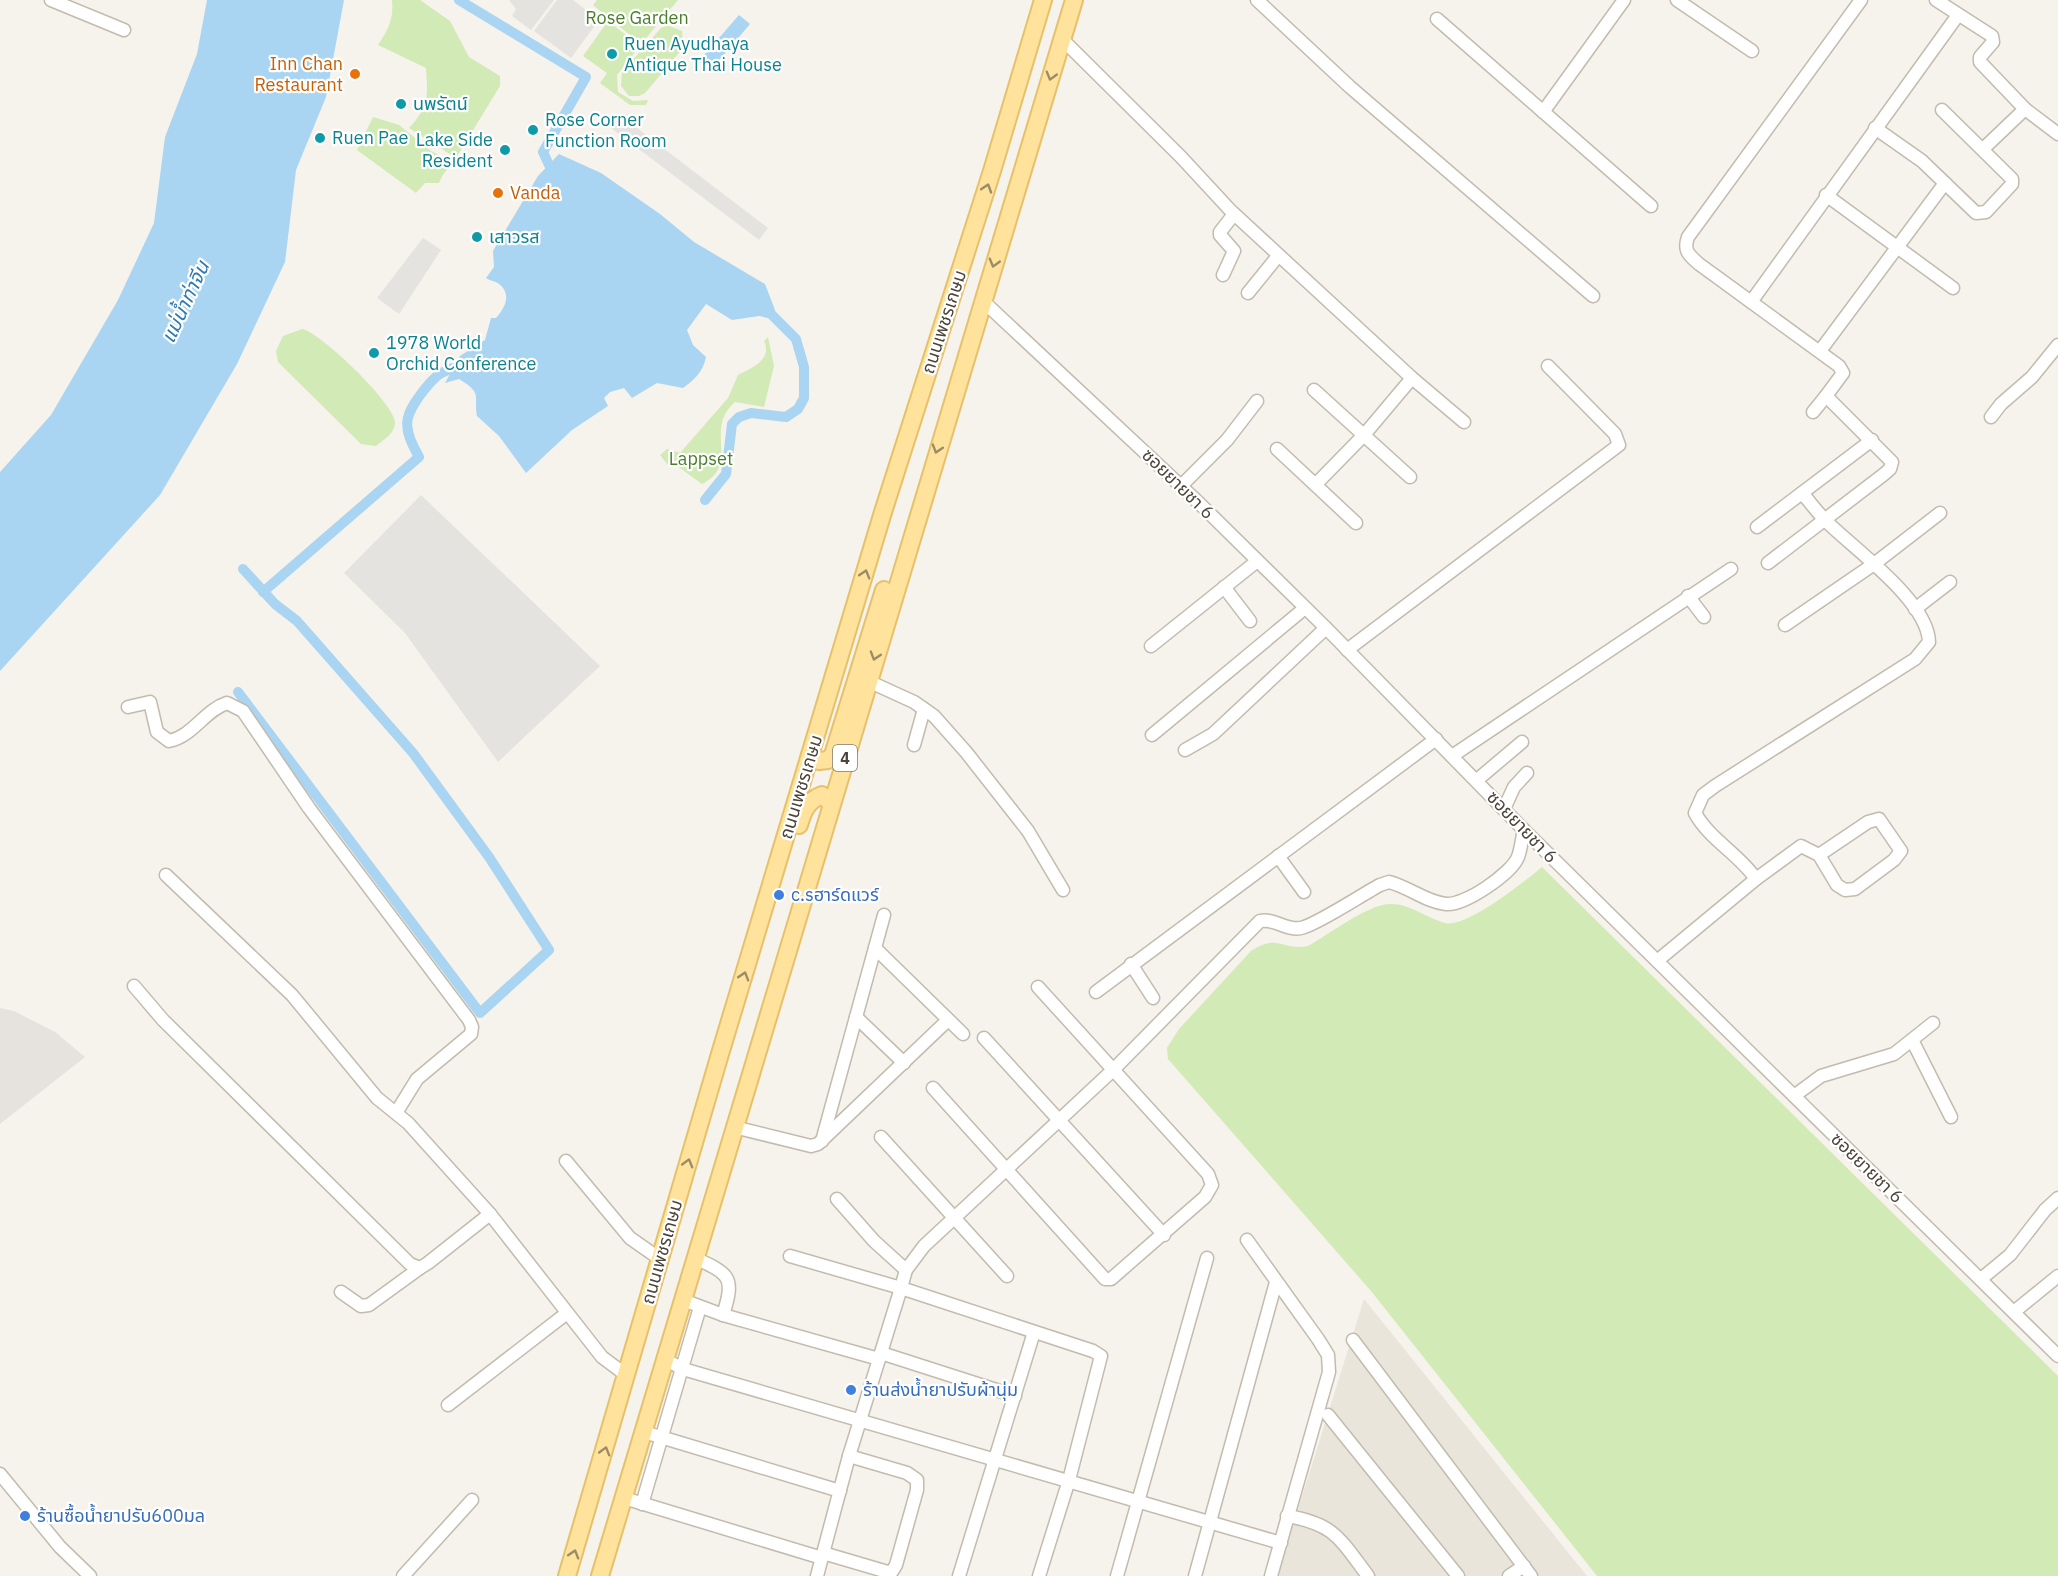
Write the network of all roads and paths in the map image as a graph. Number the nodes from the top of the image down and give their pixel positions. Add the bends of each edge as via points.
1 (51, 0) edge
2 (1043, 0) edge
3 (1074, 0) edge
4 (1257, 0) edge
5 (1624, 0) edge
6 (1677, 0) edge
7 (1861, 0) edge
8 (1936, 0) edge
9 (1958, 15) junction
10 (1437, 19) dead end
11 (124, 30) dead end
12 (1062, 39) junction
13 (1752, 51) dead end
14 (2025, 109) junction
15 (1942, 110) dead end
16 (1543, 111) junction
17 (1875, 128) junction
18 (2058, 135) edge
19 (1983, 150) junction
20 (1945, 183) junction
21 (1827, 195) junction
22 (1651, 206) dead end
23 (1234, 214) junction
24 (1898, 248) junction
25 (1278, 256) junction
26 (1223, 275) dead end
27 (1953, 288) dead end
28 (1248, 293) dead end
29 (1593, 296) dead end
30 (983, 301) junction
31 (1751, 302) junction
32 (2058, 345) edge
33 (1820, 351) junction
34 (1548, 366) dead end
35 (1412, 378) junction
36 (1314, 390) dead end
37 (1826, 396) junction
38 (1257, 401) dead end
39 (1813, 412) dead end
40 (1991, 417) dead end
41 (1464, 422) dead end
42 (1364, 435) junction
43 (1872, 440) junction
44 (1277, 449) dead end
45 (1410, 477) dead end
46 (1316, 484) junction
47 (1180, 486) junction
48 (1802, 493) junction
49 (1940, 513) dead end
50 (1825, 520) junction
51 (1356, 523) dead end
52 (1757, 526) dead end
53 (1256, 562) junction
54 (1768, 563) dead end
55 (1874, 564) junction
56 (903, 565) junction
57 (1731, 569) dead end
58 (1950, 582) dead end
59 (1224, 587) junction
60 (1688, 597) junction
61 (1305, 608) junction
62 (1915, 609) junction
63 (1704, 617) dead end
64 (1250, 621) dead end
65 (1785, 625) dead end
66 (1326, 628) junction
67 (1151, 646) dead end
68 (1347, 650) junction
69 (868, 681) junction
70 (128, 707) dead end
71 (924, 709) junction
72 (1152, 735) dead end
73 (1436, 739) junction
74 (1522, 742) dead end
75 (914, 745) dead end
76 (1185, 750) dead end
77 (810, 756) junction
78 (1452, 756) junction
79 (1527, 772) dead end
80 (1477, 780) junction
81 (831, 803) junction
82 (1504, 809) junction
83 (1524, 830) junction
84 (1819, 855) junction
85 (1278, 856) junction
86 (166, 875) dead end
87 (1756, 879) junction
88 (1063, 890) dead end
89 (1304, 892) dead end
90 (884, 915) dead end
91 (757, 933) junction
92 (874, 948) junction
93 (1658, 961) junction
94 (1131, 964) junction
95 (134, 986) dead end
96 (1038, 987) dead end
97 (1096, 992) dead end
98 (1154, 998) dead end
99 (856, 1017) junction
100 (948, 1020) junction
101 (1933, 1023) dead end
102 (963, 1034) dead end
103 (984, 1038) dead end
104 (1912, 1040) junction
105 (903, 1064) junction
106 (1113, 1070) junction
107 (933, 1088) dead end
108 (1794, 1096) junction
109 (396, 1113) junction
110 (1951, 1117) dead end
111 (1058, 1122) junction
112 (734, 1127) junction
113 (881, 1137) dead end
114 (822, 1142) junction
115 (566, 1161) dead end
116 (1005, 1171) junction
117 (837, 1198) dead end
118 (2058, 1198) edge
119 (490, 1214) junction
120 (955, 1218) junction
121 (1164, 1235) junction
122 (1247, 1240) dead end
123 (790, 1256) dead end
124 (695, 1258) junction
125 (1207, 1258) dead end
126 (660, 1259) junction
127 (420, 1268) junction
128 (906, 1270) junction
129 (1007, 1276) dead end
130 (2058, 1276) edge
131 (1981, 1279) junction
132 (1276, 1282) junction
133 (901, 1288) junction
134 (341, 1292) dead end
135 (683, 1300) junction
136 (700, 1307) junction
137 (2015, 1311) junction
138 (567, 1313) junction
139 (723, 1315) junction
140 (1034, 1332) junction
141 (1353, 1340) dead end
142 (880, 1356) junction
143 (2058, 1356) edge
144 (666, 1360) junction
145 (683, 1369) junction
146 (627, 1376) junction
147 (1015, 1396) junction
148 (448, 1405) dead end
149 (1328, 1415) dead end
150 (861, 1420) junction
151 (644, 1432) junction
152 (662, 1437) junction
153 (849, 1456) junction
154 (994, 1457) junction
155 (0, 1474) edge
156 (1069, 1480) junction
157 (840, 1491) junction
158 (624, 1498) junction
159 (472, 1500) dead end
160 (1138, 1500) junction
161 (642, 1504) junction
162 (1287, 1516) junction
163 (1210, 1521) junction
164 (1281, 1543) junction
165 (823, 1555) junction
166 (1528, 1571) edge
167 (90, 1576) edge
168 (403, 1576) edge
169 (567, 1576) edge
170 (600, 1576) edge
171 (817, 1576) edge
172 (959, 1576) edge
173 (1039, 1576) edge
174 (1117, 1576) edge
175 (1195, 1576) edge
176 (1271, 1576) edge
177 (1368, 1576) edge
178 (1458, 1576) edge
179 (1509, 1576) edge

1 - 11 street
77 -> 2 main road, ถนนเพชรเกษม / 4
3 - 12 main road, ถนนเพชรเกษม / 4
4 - 29 street via 1350,87
5 - 16 street
6 - 13 street
7 - 31 street via 1685,245 1687,254
8 - 9 street
9 - 14 street via 1992,36 1993,42 1980,62
9 - 17 street
10 - 16 street
12 - 23 street
12 -> 30 main road, ถนนเพชรเกษม / 4
14 - 18 street
14 - 19 street
15 - 19 street
16 - 22 street
17 - 20 street via 1906,148
17 - 21 street
19 - 20 street via 2012,179 2012,184 1986,212 1976,213
20 - 24 street
21 - 24 street
21 - 31 street
23 - 25 street
23 - 26 street via 1220,232 1234,251
24 - 27 street
24 - 33 street
25 - 28 street
25 - 35 street
30 - 47 street, ซอยยายชา 6
30 -> 56 main road, ถนนเพชรเกษม / 4
31 - 33 street
32 - 40 street
33 - 37 street via 1843,374
34 - 68 street via 1615,434 1619,445
35 - 41 street
35 - 42 street
36 - 42 street
37 - 39 street
37 - 43 street
38 - 47 street via 1227,440
42 - 45 street
42 - 46 street
43 - 48 street
43 - 50 street via 1890,457 1890,469
44 - 46 street
46 - 51 street
47 - 53 street, ซอยยายชา 6
48 - 50 street
48 - 52 street
49 - 55 street
50 - 54 street
50 - 55 street
53 - 59 street
53 - 61 street, ซอยยายชา 6
55 - 62 street
55 - 65 street
56 -> 69 main road, ถนนเพชรเกษม / 4
56 - 77 main road via 895,566 884,590 832,755 819,761
57 - 60 street
58 - 62 street
59 - 64 street
59 - 67 street
60 - 63 street
60 - 78 street
61 - 66 street, ซอยยายชา 6
61 - 72 street
62 - 87 street via 1929,632 1929,642 1915,659 1778,744 1709,790 1698,803 1695,813 1701,825 1744,863
66 - 68 street, ซอยยายชา 6
66 - 76 street via 1214,734
68 - 73 street, ซอยยายชา 6
69 - 71 street
69 - 81 main road, ถนนเพชรเกษม / 4
70 - 109 street via 150,702 156,732 169,741 182,736 219,706 227,704 243,711 309,808 470,1020 471,1034 417,1079
71 - 75 street
71 - 88 street via 966,752 1028,831
73 - 78 street, ซอยยายชา 6
73 - 85 street
74 - 80 street
77 - 91 main road, ถนนเพชรเกษม / 4
78 - 80 street, ซอยยายชา 6
79 - 82 street via 1514,787
80 - 82 street, ซอยยายชา 6
81 - 91 main road via 822,795 804,807 770,919
81 - 112 main road, ถนนเพชรเกษม / 4
82 - 83 street, ซอยยายชา 6
83 - 93 street, ซอยยายชา 6
83 - 106 street via 1518,857 1511,867 1456,903 1446,904 1389,882 1303,928 1287,927 1275,920 1260,921
84 - 84 street via 1868,822 1879,819 1901,851 1855,889 1845,890 1836,885
84 - 87 street via 1801,846
85 - 89 street
85 - 94 street
86 - 109 street via 292,995 377,1098
87 - 93 street
90 - 92 street
126 -> 91 main road, ถนนเพชรเกษม / 4
92 - 99 street
92 - 100 street
93 - 108 street, ซอยยายชา 6
94 - 97 street
94 - 98 street
95 - 127 street via 163,1020 410,1264
96 - 106 street
99 - 105 street
99 - 114 street
100 - 102 street
100 - 105 street
101 - 104 street
103 - 111 street
104 - 108 street via 1879,1060 1821,1076
104 - 110 street
105 - 114 street
106 - 111 street
106 - 121 street via 1211,1180 1205,1197
107 - 116 street
108 - 131 street, ซอยยายชา 6
109 - 119 street
111 - 116 street
111 - 121 street
112 - 114 street via 811,1146
112 - 124 main road, ถนนเพชรเกษม / 4
113 - 120 street
115 - 126 street via 630,1238
116 - 120 street
116 - 121 street via 1105,1279 1111,1279
117 - 128 street via 874,1241
118 - 131 street via 2010,1255
119 - 127 street
119 - 138 street
120 - 128 street via 915,1255
120 - 129 street
122 - 132 street
123 - 133 street
124 - 135 main road, ถนนเพชรเกษม / 4
124 - 139 street via 717,1268 730,1281
125 - 160 street
126 - 146 main road, ถนนเพชรเกษม / 4
127 - 134 street via 369,1305 361,1306
128 - 133 street
130 - 137 street
131 - 137 street, ซอยยายชา 6
132 - 162 street via 1328,1355 1329,1372
132 - 163 street
133 - 140 street
133 - 142 street
135 - 136 street
135 - 144 main road, ถนนเพชรเกษม / 4
136 - 139 street
136 - 145 street
137 - 143 street, ซอยยายชา 6
138 - 146 street via 602,1357
138 - 148 street
139 - 142 street
140 - 147 street
140 - 156 street via 1101,1356
141 - 166 street
142 - 147 street
142 - 150 street
144 - 145 street
144 - 151 main road, ถนนเพชรเกษม / 4
145 - 150 street
145 - 152 street
169 -> 146 main road, ถนนเพชรเกษม / 4
147 - 154 street
149 - 178 street
150 - 153 street
150 - 154 street
151 - 152 street
151 - 158 main road, ถนนเพชรเกษม / 4
152 - 157 street
152 - 161 street
153 - 157 street
153 - 165 street via 907,1473 917,1480 917,1490 891,1574
154 - 156 street
154 - 172 street
155 - 167 street via 60,1547
156 - 160 street
156 - 173 street
157 - 165 street
158 - 161 street
158 - 170 main road, ถนนเพชรเกษม / 4
159 - 168 street
160 - 163 street
160 - 174 street
161 - 165 street
162 - 164 street
162 - 177 street via 1314,1521 1334,1533
163 - 164 street
163 - 175 street
164 - 176 street
165 - 171 street
166 - 179 street

